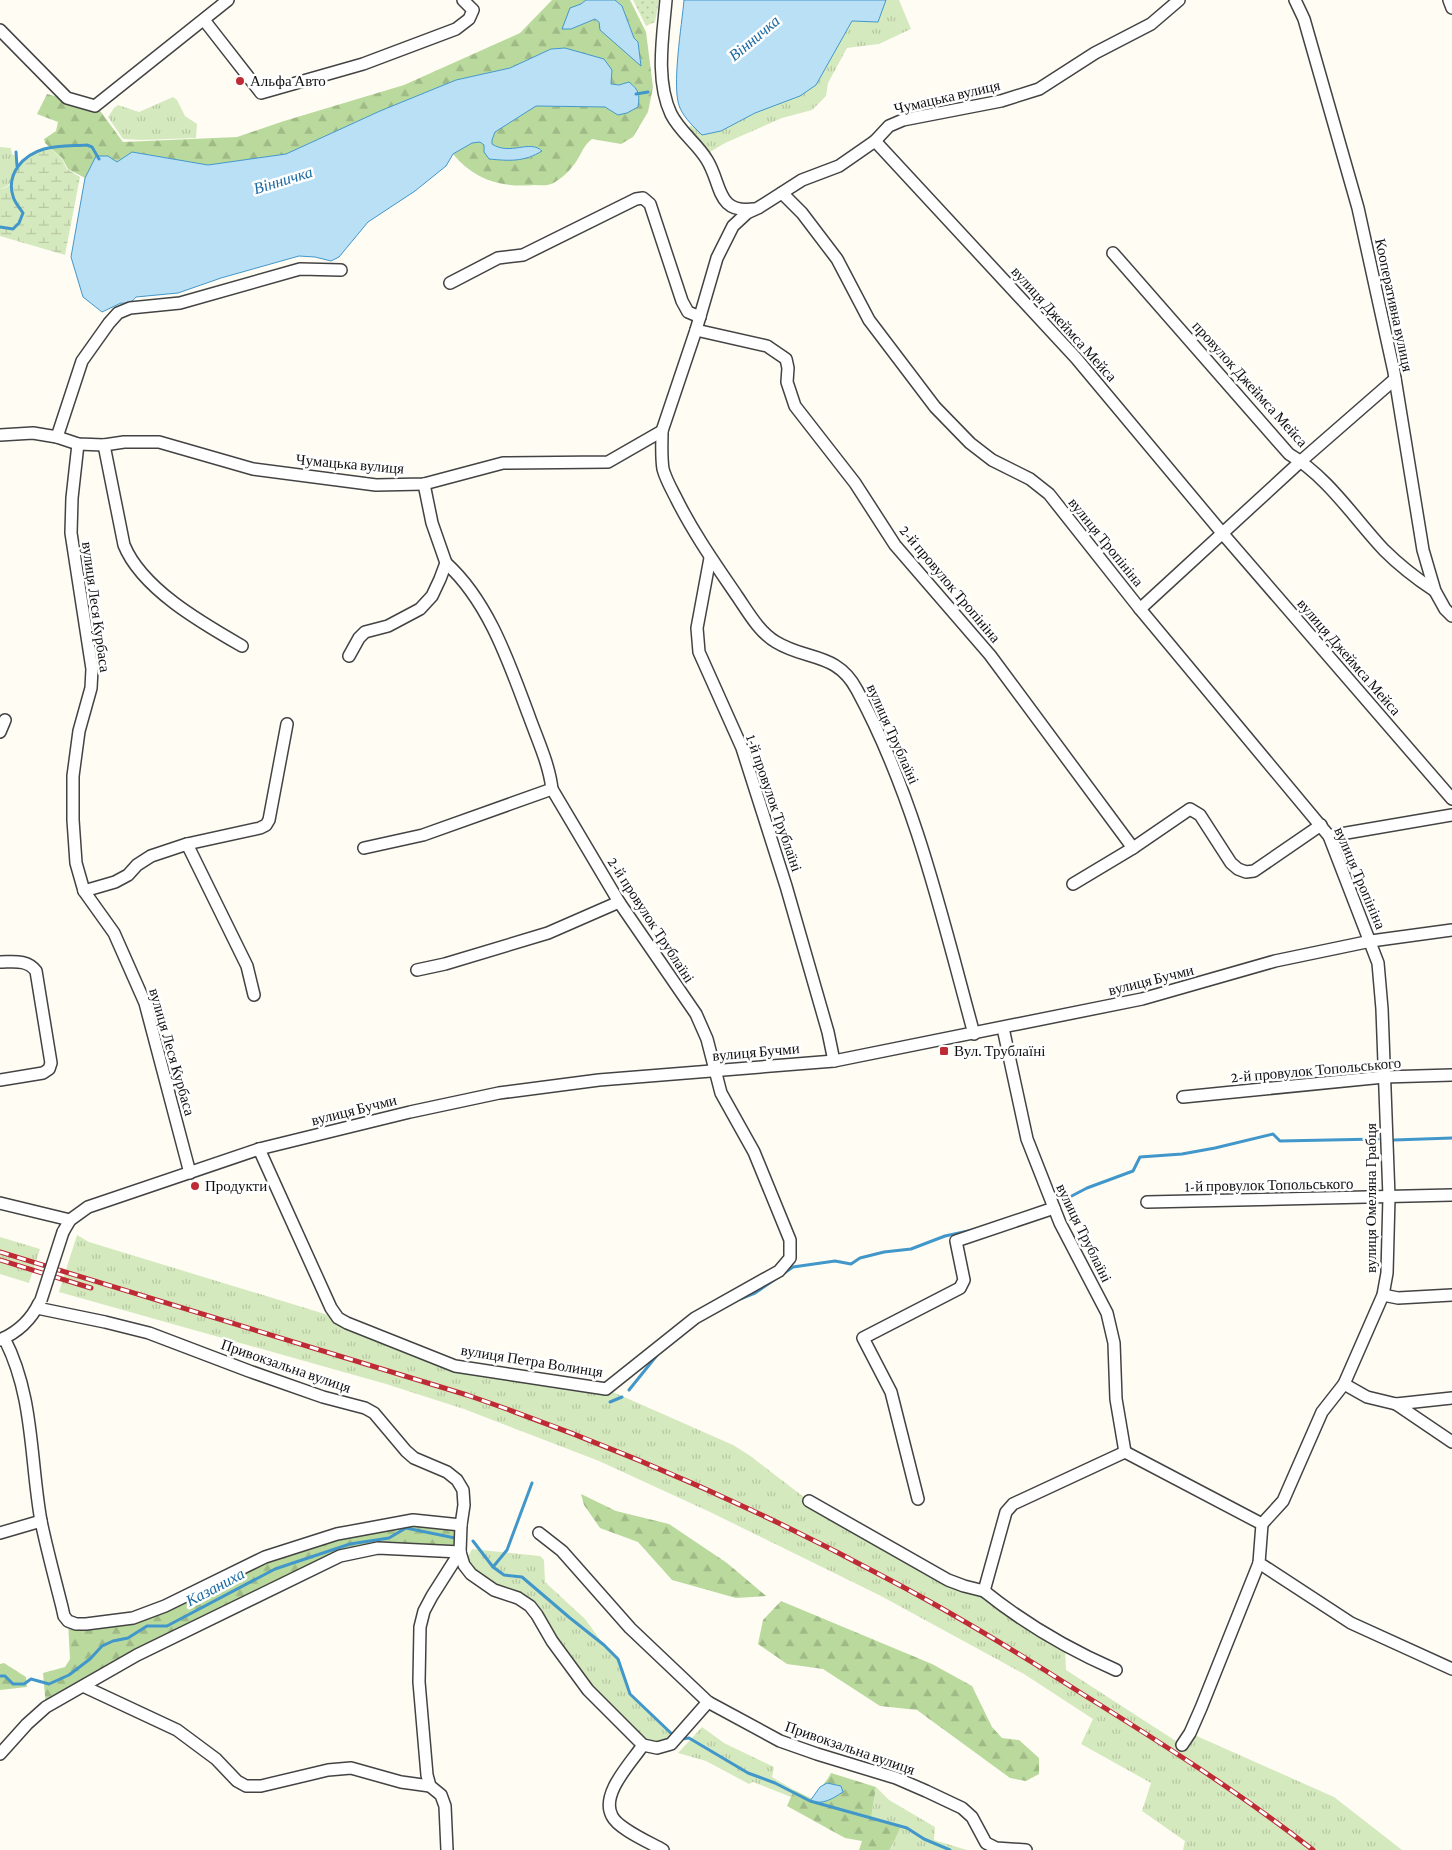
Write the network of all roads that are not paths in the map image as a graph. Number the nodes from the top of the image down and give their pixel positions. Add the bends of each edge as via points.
1 (228, 0) edge
2 (463, 0) edge
3 (666, 0) edge
4 (1179, 0) edge
5 (1295, 0) edge
6 (1449, 0) edge
7 (1452, 8) edge
8 (204, 20) junction
9 (0, 30) edge
10 (875, 140) junction
11 (782, 193) junction
12 (758, 208) junction
13 (1113, 253) dead end
14 (341, 270) dead end
15 (450, 283) dead end
16 (700, 317) junction
17 (696, 330) junction
18 (1395, 379) junction
19 (662, 431) junction
20 (0, 435) edge
21 (57, 437) junction
22 (78, 444) junction
23 (104, 445) junction
24 (1301, 461) junction
25 (424, 484) junction
26 (1224, 534) junction
27 (710, 558) junction
28 (446, 563) junction
29 (1436, 591) junction
30 (1140, 609) junction
31 (1452, 616) edge
32 (242, 646) dead end
33 (349, 656) dead end
34 (5, 720) dead end
35 (287, 724) dead end
36 (0, 732) edge
37 (552, 789) junction
38 (1452, 799) edge
39 (1452, 815) edge
40 (1321, 825) junction
41 (1329, 836) junction
42 (187, 844) junction
43 (364, 848) dead end
44 (1133, 848) junction
45 (1073, 884) dead end
46 (84, 891) junction
47 (619, 902) junction
48 (1452, 930) edge
49 (1371, 941) junction
50 (0, 962) edge
51 (417, 970) dead end
52 (254, 995) dead end
53 (1003, 1028) junction
54 (974, 1034) junction
55 (834, 1061) junction
56 (716, 1070) junction
57 (1452, 1075) edge
58 (1384, 1077) junction
59 (0, 1080) edge
60 (1183, 1097) dead end
61 (259, 1150) junction
62 (190, 1173) junction
63 (1452, 1195) edge
64 (1389, 1198) junction
65 (1147, 1202) dead end
66 (0, 1203) edge
67 (1054, 1208) junction
68 (70, 1220) junction
69 (1384, 1294) junction
70 (1452, 1296) edge
71 (39, 1304) junction
72 (2, 1339) edge
73 (1344, 1384) junction
74 (1452, 1398) edge
75 (1396, 1404) junction
76 (1452, 1442) edge
77 (1125, 1452) junction
78 (918, 1500) dead end
79 (809, 1501) dead end
80 (41, 1521) junction
81 (1262, 1524) junction
82 (461, 1525) junction
83 (0, 1533) edge
84 (539, 1533) dead end
85 (460, 1552) junction
86 (1259, 1563) junction
87 (984, 1591) junction
88 (1116, 1670) dead end
89 (1452, 1670) edge
90 (85, 1686) junction
91 (708, 1702) junction
92 (643, 1745) junction
93 (1182, 1745) dead end
94 (0, 1754) edge
95 (430, 1786) junction
96 (447, 1850) edge
97 (663, 1850) edge
98 (1026, 1850) edge

1 - 8 street
2 - 8 street via 472,10 469,19 456,29 363,64 261,93
3 - 12 street via 662,70 671,114 708,160 724,200 734,208
4 - 10 street, Чумацька вулиця via 1151,24 1095,53 1039,89 1001,101 903,120 889,126
5 - 18 street, Кооперативна вулиця via 1304,19 1358,208
6 - 7 street
8 - 9 street via 95,106 67,98
10 - 11 street, Чумацька вулиця via 839,166 802,180
10 - 26 street, вулиця Джеймса Мейса via 1076,358
11 - 12 street, Чумацька вулиця
11 - 30 street, вулиця Тропініна via 802,213 837,259 869,320 935,407 970,443 992,460 1030,479 1049,494
12 - 16 street, Чумацька вулиця via 733,226 717,258
13 - 24 street, провулок Джеймса Мейса via 1289,454
14 - 21 street via 300,268 180,303 130,308 118,313 82,361
15 - 16 street via 498,258 523,255 636,199 644,198 650,204 682,301 688,312
16 - 17 street, Чумацька вулиця
17 - 19 street, Чумацька вулиця
17 - 44 street, 2-й провулок Тропініна via 767,346 786,359 787,382 795,406 854,483 895,545 990,655
18 - 24 street
18 - 29 street, Кооперативна вулиця via 1420,535
19 - 25 street, Чумацька вулиця via 608,462 503,463
19 - 27 street, вулиця Трублаїні via 664,470 684,515
20 - 21 street, Чумацька вулиця via 33,433
21 - 22 street, Чумацька вулиця
22 - 23 street, Чумацька вулиця
22 - 46 street, вулиця Леся Курбаса via 71,533 92,669 73,776 76,863
23 - 25 street, Чумацька вулиця via 159,442 253,470 376,485
23 - 32 street via 129,558 161,592 195,619
24 - 26 street
24 - 29 street, провулок Джеймса Мейса via 1313,470 1384,550
25 - 28 street via 432,523
26 - 30 street
26 - 38 street, вулиця Джеймса Мейса
27 - 54 street, вулиця Трублаїні via 763,632 788,648 829,661 846,673 857,689 886,748 918,834
27 - 55 street, 1-й провулок Трублаїні via 697,628 698,652 742,748 786,886
28 - 33 street via 432,596 420,609 388,626 365,632
28 - 37 street, 2-й провулок Трублаїні via 461,577 491,626 513,673 549,770
29 - 31 street, Кооперативна вулиця
30 - 40 street, вулиця Тропініна
34 - 36 street
35 - 42 street via 266,825
37 - 43 street via 423,835
37 - 47 street, 2-й провулок Трублаїні
39 - 41 street
40 - 41 street, вулиця Тропініна
40 - 44 street via 1254,871 1246,872 1238,870 1200,815 1190,809
41 - 49 street, вулиця Тропініна
42 - 46 street via 151,856 115,882
42 - 52 street via 247,966
44 - 45 street
46 - 62 street, вулиця Леся Курбаса via 114,933 145,1003
47 - 51 street via 548,933
47 - 56 street, 2-й провулок Трублаїні via 696,1014
48 - 49 street, вулиця Бучми
49 - 53 street, вулиця Бучми via 1276,961 1142,999
49 - 58 street, вулиця Омеляна Грабця via 1378,963
50 - 59 street via 24,962 36,971 52,1063 43,1073
53 - 54 street, вулиця Бучми
53 - 67 street, вулиця Трублаїні via 1027,1140
54 - 55 street, вулиця Бучми
55 - 56 street, вулиця Бучми
56 - 61 street, вулиця Бучми via 499,1093
56 - 61 street, вулиця Петра Волинця via 721,1093 754,1152 790,1240 790,1258 780,1271 695,1318 606,1389 455,1366 338,1318
57 - 58 street, 2-й провулок Топольського
58 - 60 street, 2-й провулок Топольського
58 - 64 street, вулиця Омеляна Грабця
61 - 62 street, вулиця Бучми
62 - 68 street, вулиця Бучми via 88,1207
63 - 64 street, 1-й провулок Топольського
64 - 65 street, 1-й провулок Топольського
64 - 69 street, вулиця Омеляна Грабця
66 - 68 street
67 - 77 street, вулиця Трублаїні via 1107,1313 1114,1343 1116,1399
67 - 78 street via 956,1241 964,1280 960,1288 864,1338 891,1392
68 - 71 street, вулиця Бучми, bridge via 62,1232
69 - 70 street via 1398,1298
69 - 73 street, вулиця Омеляна Грабця
71 - 72 street via 22,1327
71 - 82 street, Привокзальна вулиця via 149,1334 323,1396 366,1408 414,1458 447,1472 457,1480 464,1498
72 - 80 street via 16,1363 25,1398
73 - 75 street via 1367,1397
73 - 81 street, вулиця Омеляна Грабця via 1322,1412 1283,1501
74 - 75 street
75 - 76 street
77 - 81 street
77 - 87 street via 1013,1504 1006,1512
79 - 87 street via 948,1580
80 - 82 street via 64,1616 76,1624 133,1618 166,1606 265,1557 337,1534 413,1520
80 - 83 street
81 - 86 street
82 - 85 street, Привокзальна вулиця
84 - 91 street, Привокзальна вулиця via 562,1551 630,1628
85 - 90 street via 378,1548 340,1556 137,1655
85 - 92 street via 464,1565 481,1582 530,1606 588,1690
85 - 95 street via 432,1596 420,1627 420,1702
86 - 89 street via 1350,1622
86 - 93 street via 1201,1708
87 - 88 street via 1029,1625 1078,1654
90 - 94 street via 46,1708
90 - 95 street via 177,1730 246,1786 261,1786 328,1770 351,1768 401,1782
91 - 92 street via 671,1744 657,1748
91 - 98 street, Привокзальна вулиця via 780,1741 896,1778 926,1791 962,1808 972,1817 986,1843 996,1848
92 - 97 street via 614,1785 608,1801 612,1816 620,1826
95 - 96 street via 445,1806

